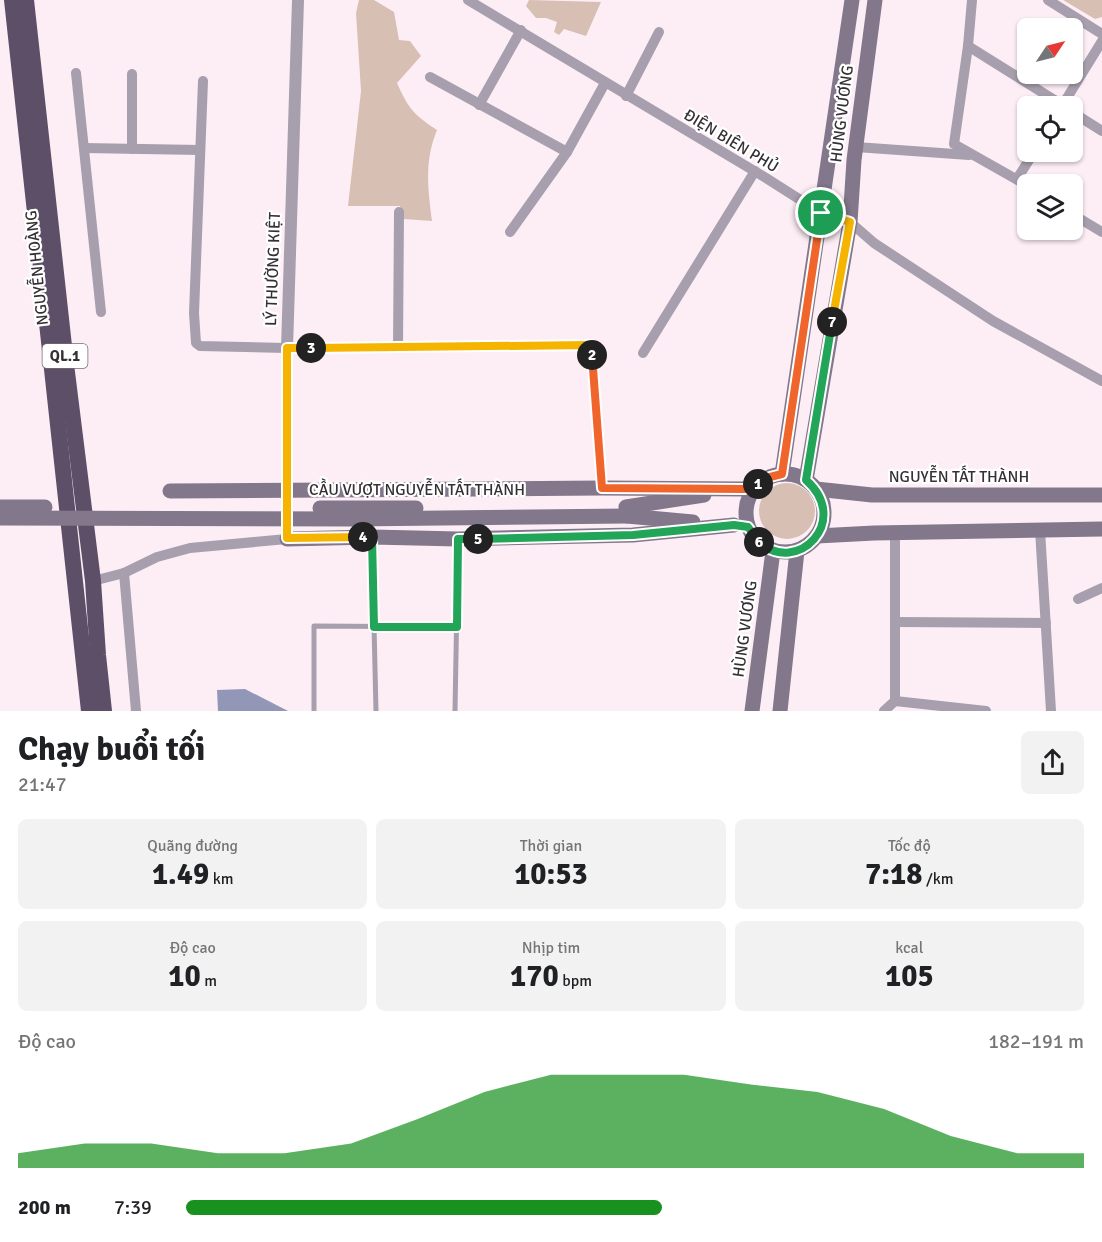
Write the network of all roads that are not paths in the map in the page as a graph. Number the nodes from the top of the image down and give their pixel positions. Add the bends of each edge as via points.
1 (12, 0) edge
2 (26, 0) edge
3 (298, 0) edge
4 (468, 0) edge
5 (852, 0) edge
6 (875, 0) edge
7 (972, 0) edge
8 (1048, 0) edge
9 (520, 30) junction
10 (659, 32) dead end
11 (1102, 34) edge
12 (1102, 40) edge
13 (968, 46) junction
14 (76, 73) dead end
15 (132, 74) dead end
16 (430, 77) dead end
17 (203, 81) dead end
18 (605, 83) junction
19 (626, 96) junction
20 (1047, 96) edge
21 (1069, 96) edge
22 (479, 105) junction
23 (1083, 119) edge
24 (1102, 130) edge
25 (856, 147) junction
26 (84, 148) junction
27 (132, 149) junction
28 (200, 150) junction
29 (567, 152) junction
30 (970, 155) junction
31 (755, 171) junction
32 (1017, 179) edge
33 (399, 212) dead end
34 (821, 213) junction
35 (1083, 221) edge
36 (850, 222) junction
37 (510, 232) dead end
38 (1102, 232) edge
39 (101, 312) dead end
40 (287, 348) junction
41 (398, 348) junction
42 (643, 353) dead end
43 (1102, 381) edge
44 (782, 474) junction
45 (811, 484) junction
46 (752, 486) junction
47 (602, 488) junction
48 (170, 491) dead end
49 (287, 491) junction
50 (1102, 495) edge
51 (0, 507) edge
52 (627, 512) junction
53 (0, 518) edge
54 (741, 526) junction
55 (1102, 529) edge
56 (1040, 530) junction
57 (895, 532) junction
58 (817, 536) junction
59 (372, 537) junction
60 (287, 538) junction
61 (458, 539) junction
62 (773, 551) junction
63 (797, 551) junction
64 (124, 573) junction
65 (93, 581) junction
66 (1102, 588) edge
67 (1078, 599) dead end
68 (895, 622) junction
69 (1046, 623) junction
70 (374, 627) junction
71 (457, 627) junction
72 (895, 701) junction
73 (89, 711) edge
74 (104, 711) edge
75 (136, 711) edge
76 (314, 711) edge
77 (376, 711) edge
78 (455, 711) edge
79 (752, 711) edge
80 (780, 711) edge
81 (884, 711) edge
82 (986, 711) edge
83 (1051, 711) edge

1 - 73 highway, NGUYỄN HOÀNG / QL.1
2 - 65 highway, NGUYỄN HOÀNG / QL.1
3 - 40 street, LÝ THƯỜNG KIỆT
4 - 9 street, ĐIỆN BIÊN PHỦ
5 - 34 main road, HÙNG VƯƠNG
6 - 25 main road, HÙNG VƯƠNG
7 - 13 street
8 - 11 street
9 - 18 street, ĐIỆN BIÊN PHỦ
9 - 22 street
10 - 19 street
12 - 21 street
13 - 20 street
13 - 30 street via 954,144
14 - 26 street
15 - 27 street
16 - 22 street
17 - 28 street
18 - 19 street, ĐIỆN BIÊN PHỦ
18 - 29 street
19 - 31 street, ĐIỆN BIÊN PHỦ
22 - 29 street
23 - 24 street
25 - 30 street
25 - 36 main road, HÙNG VƯƠNG
26 - 27 street
26 - 39 street
27 - 28 street
28 - 40 street via 196,342 200,346
29 - 37 street
30 - 32 street
31 - 34 street, ĐIỆN BIÊN PHỦ
31 - 42 street
33 - 41 street
34 - 36 street, ĐIỆN BIÊN PHỦ
34 - 44 main road, HÙNG VƯƠNG
35 - 38 street
36 - 43 street, ĐIỆN BIÊN PHỦ via 874,243 993,321
36 - 45 main road, HÙNG VƯƠNG
40 - 41 street
40 - 49 street, LÝ THƯỜNG KIỆT
41 - 47 street via 591,345
44 - 45 main road via 795,475
44 - 46 main road
45 - 50 main road, NGUYỄN TẤT THÀNH via 872,495
45 - 58 main road via 822,500 824,512
46 - 47 main road
46 - 52 main road, CẦU VƯỢT NGUYỄN TẤT THÀNH
46 - 54 main road
47 - 49 main road
48 - 49 main road
49 - 60 street, LÝ THƯỜNG KIỆT
51 - 52 main road, CẦU VƯỢT NGUYỄN TẤT THÀNH, bridge
52 - 53 main road, CẦU VƯỢT NGUYỄN TẤT THÀNH, bridge via 353,519
52 - 54 main road, CẦU VƯỢT NGUYỄN TẤT THÀNH
54 - 61 main road via 633,535
54 - 62 main road
55 - 56 main road
56 - 57 main road
56 - 69 street
57 - 58 main road
57 - 68 street
58 - 63 main road
59 - 60 main road
59 - 61 main road
59 - 70 lane
60 - 64 street via 190,548 156,557
61 - 71 lane
62 - 63 main road
62 - 79 main road, HÙNG VƯƠNG
63 - 80 main road
64 - 65 street
64 - 75 street
65 - 74 highway, NGUYỄN HOÀNG / QL.1
66 - 67 street
68 - 69 street
68 - 72 street
69 - 83 street
70 - 71 lane
70 - 76 lane via 314,626
70 - 77 lane
71 - 78 lane
72 - 81 street
72 - 82 street

